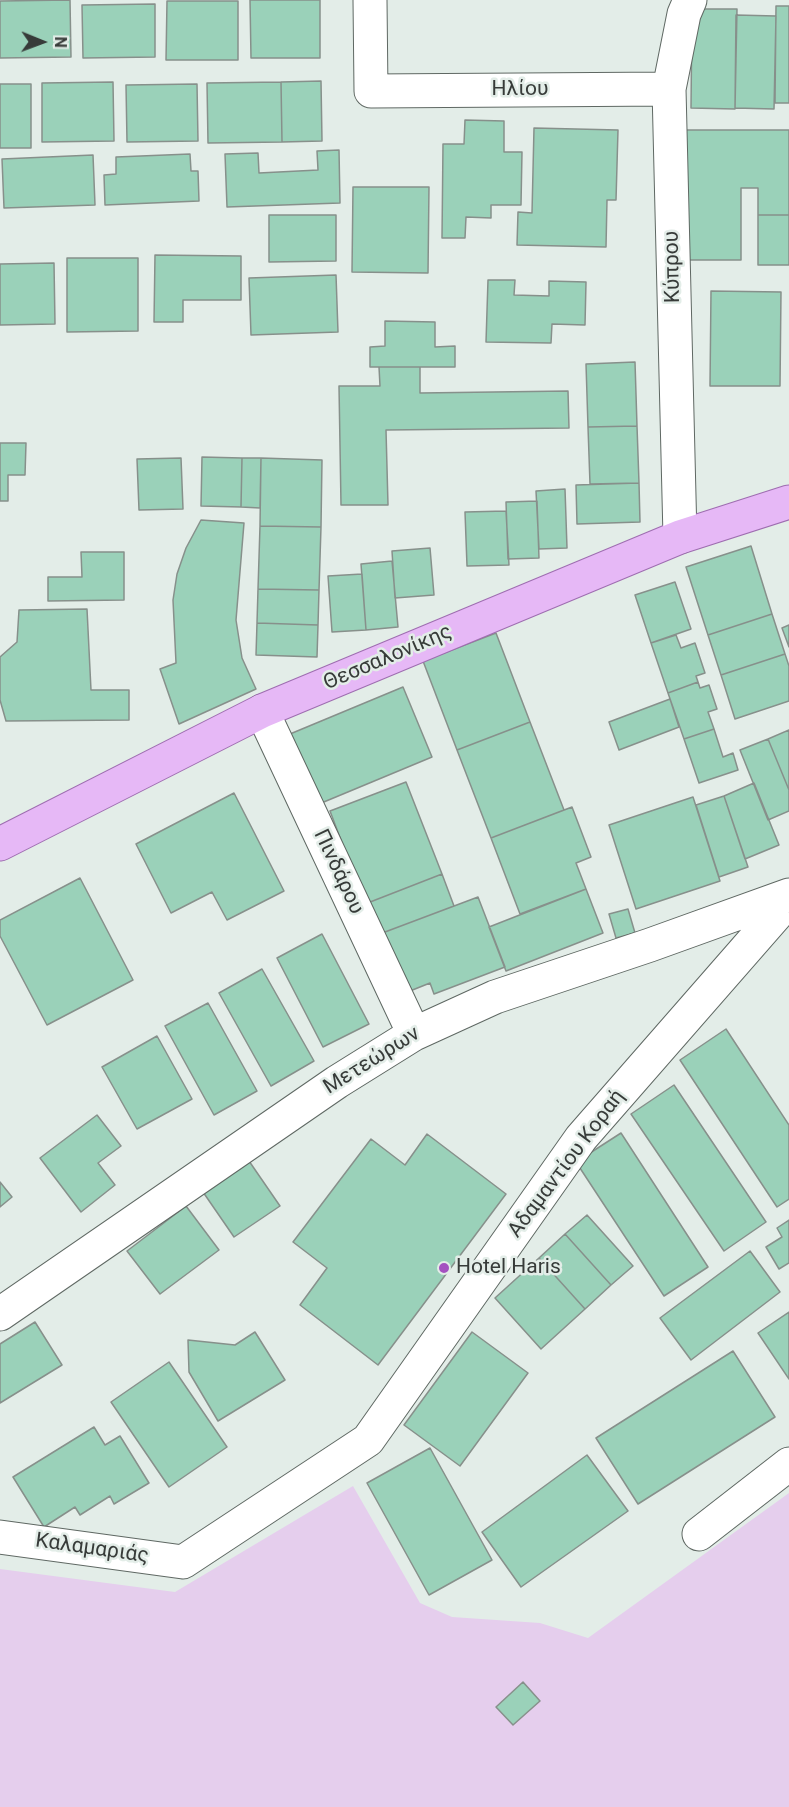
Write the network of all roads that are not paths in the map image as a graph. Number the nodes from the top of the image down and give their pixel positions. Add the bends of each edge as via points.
1 (370, 0) edge
2 (690, 0) edge
3 (669, 89) junction
4 (789, 502) edge
5 (680, 537) junction
6 (262, 711) junction
7 (0, 844) edge
8 (789, 895) edge
9 (789, 900) edge
10 (414, 1034) junction
11 (0, 1314) edge
12 (789, 1464) edge
13 (699, 1534) dead end
14 (0, 1537) edge
15 (183, 1562) joint

1 - 3 street, Ηλίου via 371,91
2 - 3 street, Κύπρου
3 - 5 street, Κύπρου
4 - 5 main road, Θεσσαλονίκης
5 - 6 main road, Θεσσαλονίκης
6 - 7 main road, Θεσσαλονίκης
6 - 10 street, Πινδάρου
8 - 10 street, Μετεώρων via 495,997
9 - 15 street, Αδαμαντίου Κοραή via 581,1137 368,1440
10 - 11 street, Μετεώρων via 337,1082
12 - 13 street
14 - 15 street, Καλαμαριάς

